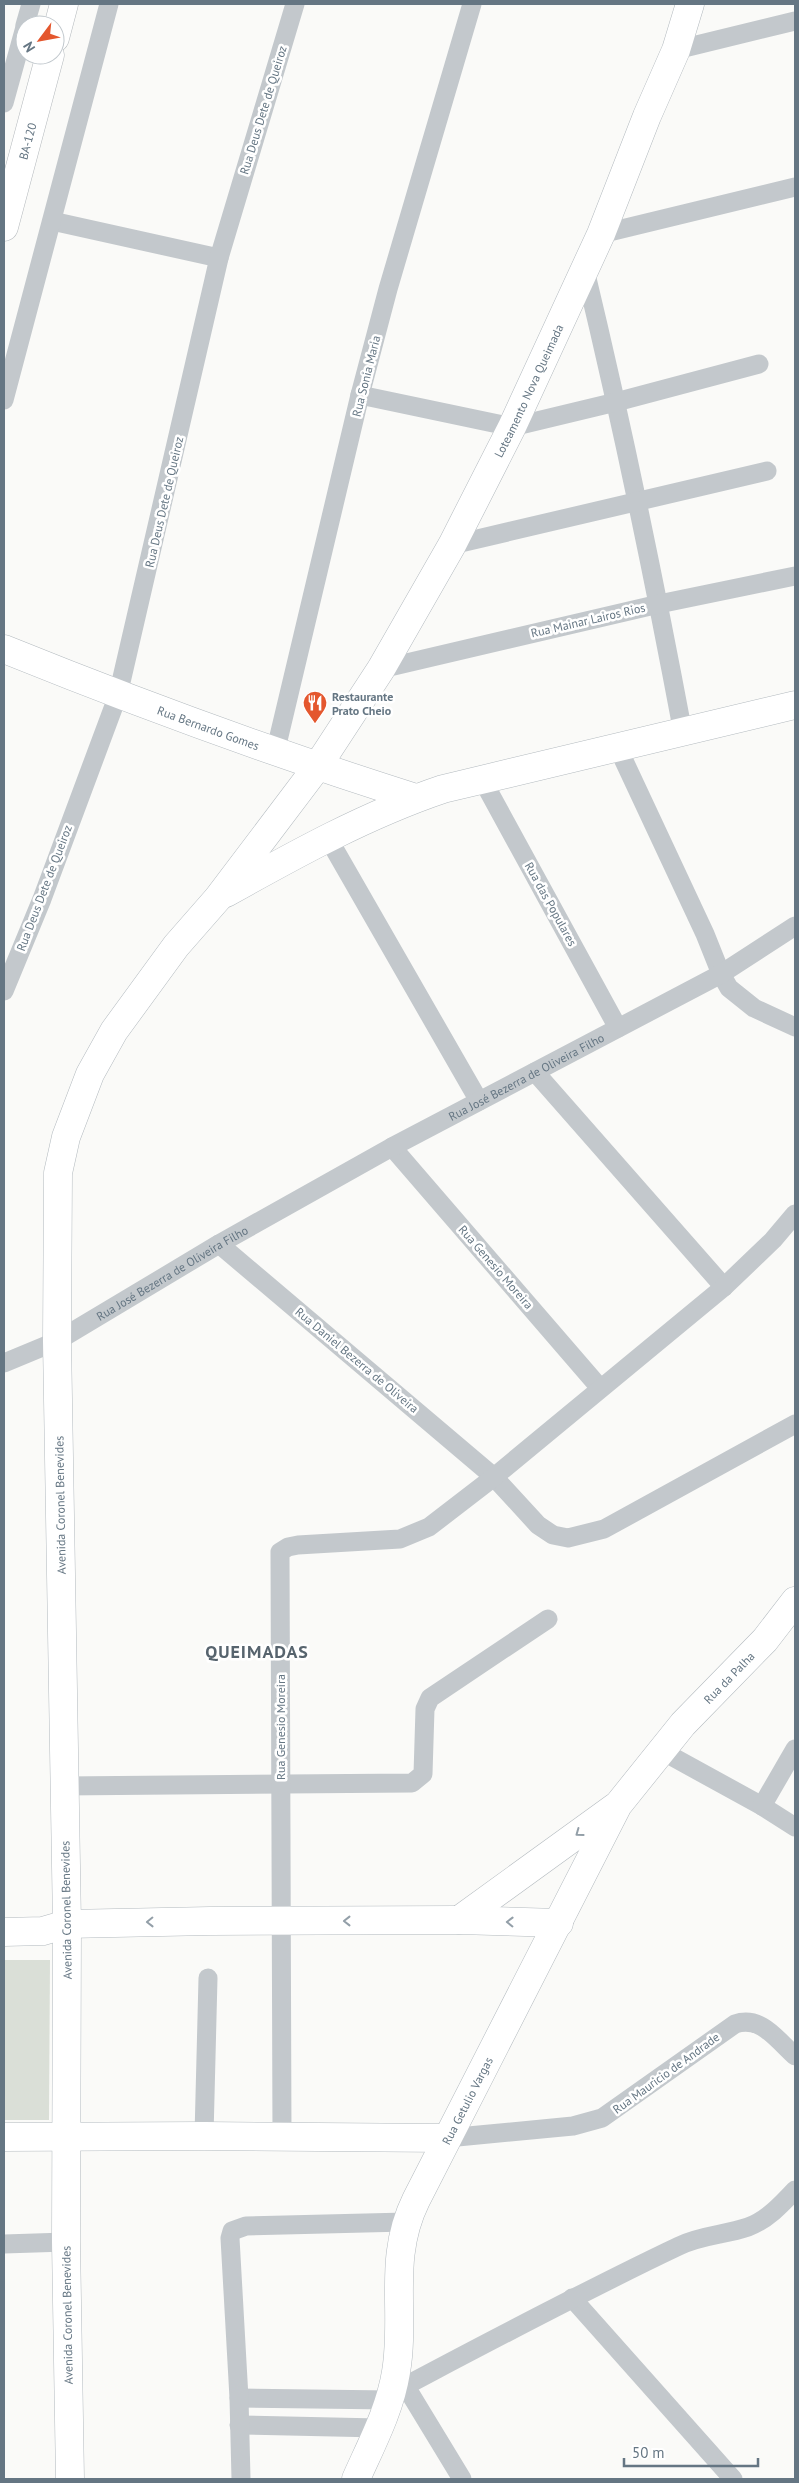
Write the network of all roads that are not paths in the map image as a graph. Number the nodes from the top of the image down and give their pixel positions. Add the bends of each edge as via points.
1 (109, 4) edge
2 (294, 4) edge
3 (472, 4) edge
4 (690, 4) edge
5 (795, 21) edge
6 (676, 50) junction
7 (15, 63) edge
8 (47, 65) edge
9 (4, 103) edge
10 (795, 187) edge
11 (52, 221) junction
12 (4, 227) edge
13 (602, 234) junction
14 (219, 258) junction
15 (584, 270) junction
16 (759, 364) dead end
17 (360, 394) junction
18 (4, 400) edge
19 (616, 402) junction
20 (512, 427) junction
21 (767, 471) dead end
22 (637, 502) junction
23 (452, 544) junction
24 (795, 576) edge
25 (659, 604) junction
26 (4, 649) edge
27 (381, 669) junction
28 (118, 695) junction
29 (795, 705) edge
30 (683, 733) junction
31 (618, 748) junction
32 (275, 753) junction
33 (317, 767) junction
34 (483, 781) junction
35 (416, 798) junction
36 (328, 838) junction
37 (218, 898) junction
38 (795, 926) edge
39 (721, 974) junction
40 (4, 991) edge
41 (618, 1028) junction
42 (795, 1028) edge
43 (535, 1072) junction
44 (479, 1101) junction
45 (392, 1147) junction
46 (795, 1214) edge
47 (220, 1244) junction
48 (724, 1287) junction
49 (57, 1341) junction
50 (4, 1363) edge
51 (600, 1388) junction
52 (795, 1424) edge
53 (494, 1478) junction
54 (795, 1601) edge
55 (548, 1619) dead end
56 (795, 1749) edge
57 (662, 1751) junction
58 (280, 1784) junction
59 (63, 1786) junction
60 (618, 1804) junction
61 (762, 1806) junction
62 (795, 1827) edge
63 (460, 1920) junction
64 (282, 1929) junction
65 (4, 1932) edge
66 (59, 1932) junction
67 (554, 1932) junction
68 (208, 1978) dead end
69 (795, 2056) edge
70 (204, 2136) junction
71 (4, 2137) edge
72 (67, 2137) junction
73 (282, 2138) junction
74 (448, 2138) junction
75 (795, 2190) edge
76 (406, 2222) junction
77 (66, 2242) junction
78 (4, 2244) edge
79 (572, 2298) junction
80 (397, 2386) junction
81 (239, 2398) junction
82 (239, 2425) junction
83 (379, 2428) junction
84 (70, 2479) edge
85 (241, 2479) edge
86 (356, 2479) edge
87 (462, 2479) edge
88 (733, 2479) edge

1 - 11 street
2 - 14 street, Rua Deus Dete de Queiroz
3 - 17 street, Rua Sonia Maria
4 - 6 street, Loteamento Nova Queimada
5 - 6 street
6 - 13 street, Loteamento Nova Queimada
7 - 9 street
8 - 12 street, BA-120 / BA-120
10 - 13 street
11 - 14 street
11 - 18 street
13 - 15 street, Loteamento Nova Queimada
14 - 28 street, Rua Deus Dete de Queiroz
15 - 19 street
15 - 20 street, Loteamento Nova Queimada
16 - 19 street
17 - 20 street
17 - 32 street, Rua Sonia Maria
19 - 20 street
19 - 22 street
20 - 23 street, Loteamento Nova Queimada
21 - 22 street
22 - 23 street
22 - 25 street
23 - 27 street, Loteamento Nova Queimada
24 - 25 street, Rua Mainar Lairos Rios
25 - 27 street, Rua Mainar Lairos Rios
25 - 30 street
26 - 28 street, Rua Bernardo Gomes
27 - 33 street, Loteamento Nova Queimada
28 - 32 street, Rua Bernardo Gomes
28 - 40 street, Rua Deus Dete de Queiroz
29 - 30 street
30 - 31 street
31 - 34 street
31 - 39 street
32 - 33 street, Rua Bernardo Gomes
33 - 35 street, Rua Bernardo Gomes
33 - 37 street
34 - 35 street
34 - 41 street, Rua das Populares
35 - 36 street
36 - 37 street
36 - 44 street
37 - 49 street via 176,946 114,1031 75,1108 58,1173
38 - 39 street, Rua José Bezerra de Oliveira Filho
39 - 41 street, Rua José Bezerra de Oliveira Filho
39 - 42 street via 738,997
41 - 43 street, Rua José Bezerra de Oliveira Filho
43 - 44 street, Rua José Bezerra de Oliveira Filho
43 - 48 street
44 - 45 street, Rua José Bezerra de Oliveira Filho
45 - 47 street, Rua José Bezerra de Oliveira Filho
45 - 51 street, Rua Genesio Moreira
46 - 48 street, Rua Genesio Moreira
47 - 49 street, Rua José Bezerra de Oliveira Filho
47 - 53 street, Rua Daniel Bezerra de Oliveira
48 - 51 street, Rua Genesio Moreira
49 - 50 street, Rua José Bezerra de Oliveira Filho
49 - 59 street, Avenida Coronel Benevides
51 - 53 street, Rua Genesio Moreira
52 - 53 street via 604,1529 568,1538 553,1535 538,1525
53 - 58 street, Rua Genesio Moreira via 414,1535 400,1539 298,1544 280,1552
54 - 57 street, Rua da Palha via 765,1640 683,1724
55 - 58 street via 430,1698 425,1709 423,1774 412,1783
56 - 61 street
57 - 60 street, Rua Getulio Vargas
57 - 61 street
58 - 59 street
58 - 64 street, Rua Genesio Moreira
59 - 66 street, Avenida Coronel Benevides
60 -> 63 street
60 - 67 street, Rua Getulio Vargas
61 - 62 street
63 -> 64 street
67 -> 63 street
64 - 66 street
64 - 67 street via 452,1938
64 - 73 street, Rua Genesio Moreira
65 - 66 street
66 - 72 street, Avenida Coronel Benevides
67 - 74 street, Rua Getulio Vargas
68 - 70 street
69 - 74 street, Rua Mauricio de Andrade via 759,2023 745,2020 602,2118 573,2126
70 - 72 street
70 - 73 street
71 - 72 street
72 - 77 street, Avenida Coronel Benevides
73 - 74 street
74 - 76 street, Rua Getulio Vargas
75 - 79 street via 759,2222 682,2244
76 - 80 street, Rua Getulio Vargas via 399,2268
76 - 81 street via 246,2226 232,2231
77 - 78 street
77 - 84 street, Avenida Coronel Benevides
79 - 80 street
79 - 88 street
80 - 81 street
80 - 83 street, Rua Getulio Vargas
80 - 87 street
81 - 82 street
82 - 83 street
82 - 85 street
83 - 86 street, Rua Getulio Vargas

